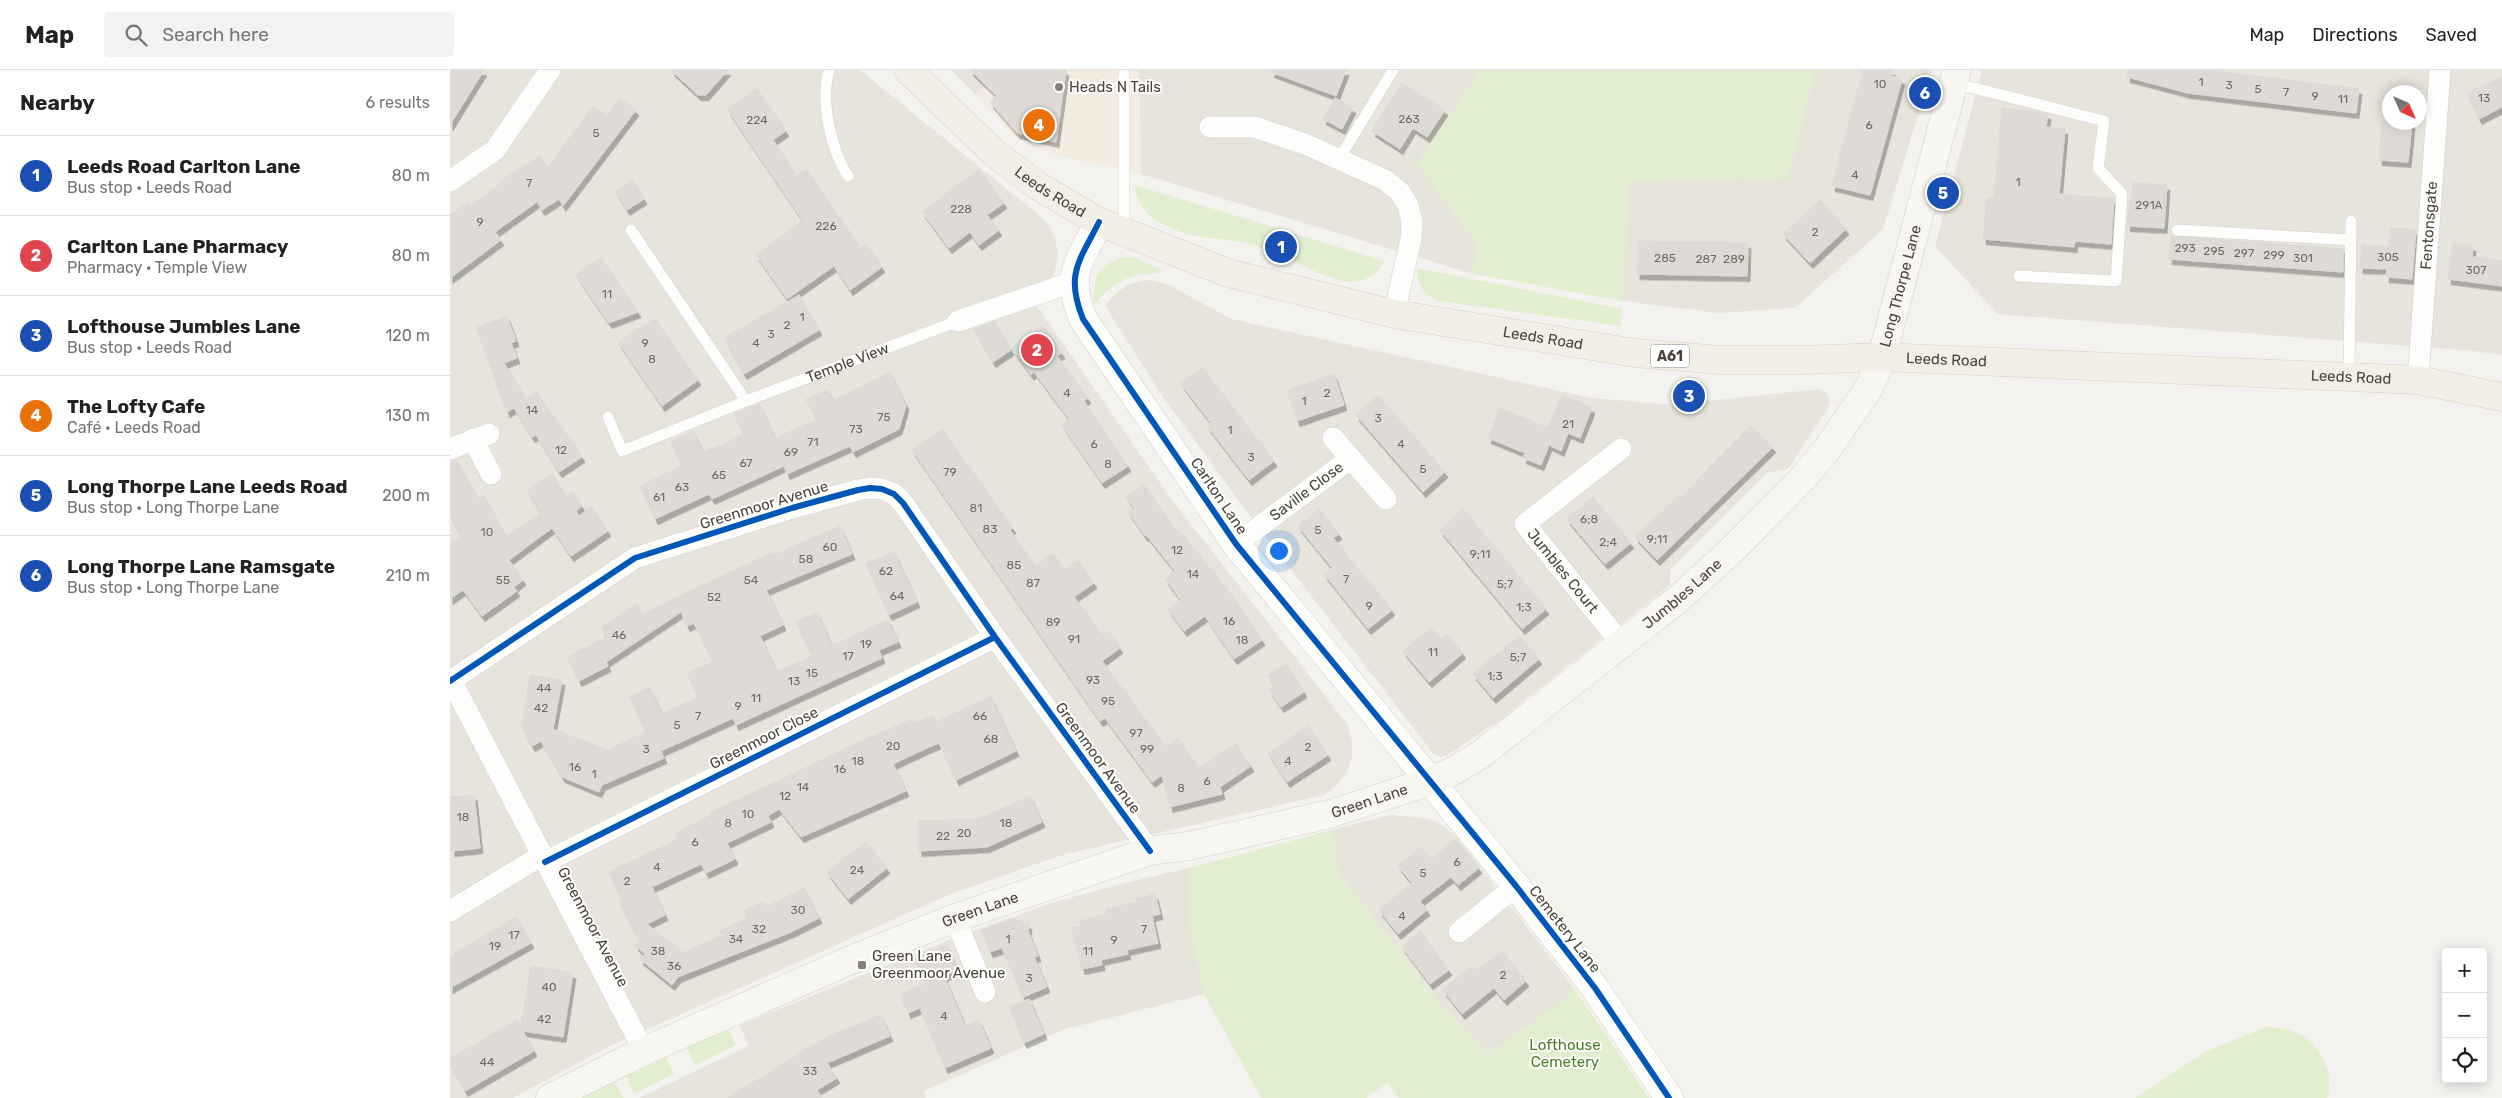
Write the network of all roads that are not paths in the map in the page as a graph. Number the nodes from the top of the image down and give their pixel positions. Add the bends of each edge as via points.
1 (550, 70) edge
2 (829, 70) edge
3 (908, 70) edge
4 (1124, 70) edge
5 (1393, 70) edge
6 (2440, 70) edge
7 (1956, 76) edge
8 (1210, 127) dead end
9 (1339, 159) junction
10 (848, 176) dead end
11 (450, 181) edge
12 (2351, 221) dead end
13 (1099, 222) junction
14 (631, 230) dead end
15 (2177, 230) dead end
16 (1124, 231) junction
17 (2351, 240) junction
18 (2019, 276) dead end
19 (1073, 282) junction
20 (1394, 314) junction
21 (958, 321) joint
22 (1882, 357) junction
23 (2349, 377) junction
24 (2418, 380) junction
25 (2502, 397) edge
26 (746, 401) junction
27 (608, 417) dead end
28 (1333, 438) dead end
29 (1621, 449) dead end
30 (450, 450) edge
31 (1351, 458) junction
32 (491, 474) dead end
33 (1386, 499) dead end
34 (1236, 544) junction
35 (995, 637) junction
36 (1622, 643) junction
37 (450, 681) edge
38 (1432, 781) junction
39 (1150, 850) junction
40 (544, 858) junction
41 (1516, 886) junction
42 (450, 911) edge
43 (955, 918) junction
44 (1459, 932) dead end
45 (985, 992) dead end
46 (644, 1051) junction
47 (550, 1098) edge
48 (1669, 1098) edge

1 - 11 street via 495,150
2 - 10 lane via 826,79 828,120 838,160
3 - 13 main road, Leeds Road / A61 via 993,152 1038,186
4 - 16 lane
5 - 9 lane
6 - 24 street, Fentonsgate
7 - 18 lane via 2104,120 2098,168 2122,194 2116,281
7 - 22 main road, Long Thorpe Lane
8 - 9 street via 1254,127
9 - 20 street via 1385,180 1399,191 1408,205 1411,239
12 - 17 lane
13 - 16 main road, Leeds Road / A61
13 - 19 street
14 - 26 lane
15 - 17 lane
16 - 20 main road, Leeds Road / A61 via 1228,273
17 - 23 lane
19 - 21 street, Temple View
19 - 34 street, Carlton Lane via 1084,319
20 - 22 main road, Leeds Road / A61 via 1635,354 1721,360
21 - 26 lane, Temple View
22 - 23 main road, Leeds Road / A61
22 - 36 main road, Jumbles Lane via 1850,418 1804,477 1733,549 1677,600
23 - 24 main road, Leeds Road / A61
24 - 25 main road, Leeds Road / A61
26 - 27 lane, Temple View via 622,451
28 - 31 street, Saville Close
29 - 36 street, Jumbles Court via 1525,524
30 - 32 street via 481,436
31 - 33 street, Saville Close
31 - 34 street, Saville Close
34 - 38 street, Carlton Lane
35 - 37 street, Greenmoor Avenue via 903,503 894,494 870,488 792,508 635,558
35 - 39 street, Greenmoor Avenue
35 - 40 street, Greenmoor Close
36 - 38 main road, Jumbles Lane via 1480,754
37 - 40 street, Greenmoor Avenue
38 - 39 main road, Green Lane via 1330,814 1188,846
38 - 41 street, Cemetery Lane
39 - 43 main road, Green Lane
40 - 42 street, Greenmoor Close
40 - 46 street, Greenmoor Avenue
41 - 44 street
41 - 48 street, Cemetery Lane via 1595,988
43 - 45 street
43 - 46 main road, Green Lane
46 - 47 main road, Green Lane

